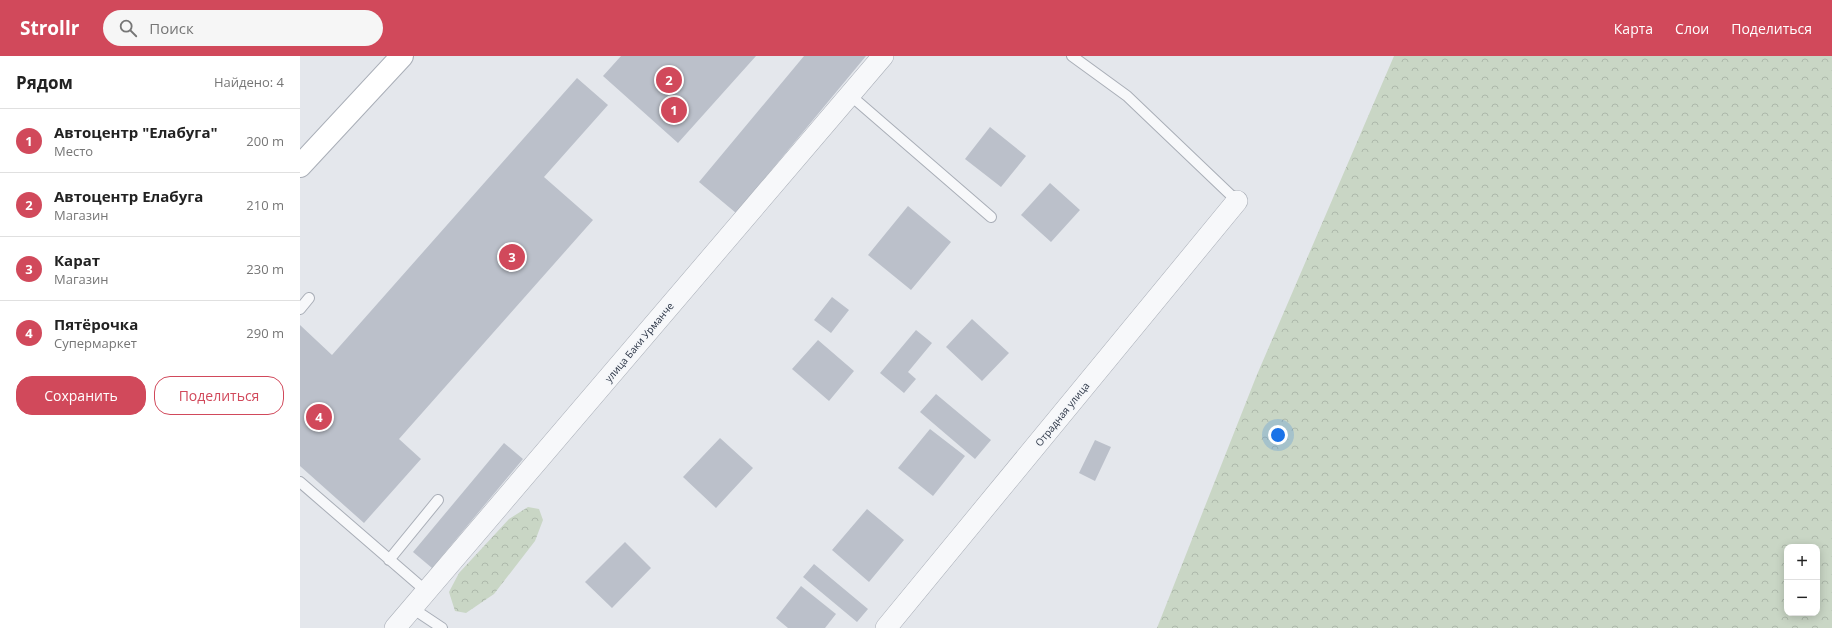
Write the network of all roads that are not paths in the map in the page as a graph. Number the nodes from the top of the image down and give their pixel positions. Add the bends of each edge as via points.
1 (402, 56) edge
2 (883, 56) edge
3 (1072, 56) edge
4 (850, 95) junction
5 (300, 166) edge
6 (1238, 201) joint
7 (991, 216) dead end
8 (309, 298) dead end
9 (300, 309) edge
10 (300, 482) edge
11 (438, 500) dead end
12 (389, 560) junction
13 (426, 591) junction
14 (412, 608) junction
15 (395, 628) edge
16 (442, 628) edge
17 (886, 628) edge

1 - 5 main road
2 - 4 street, улица Баки Урманче
3 - 6 lane via 1127,96
4 - 7 lane
4 - 13 street, улица Баки Урманче
6 - 17 street, Отрадная улица
8 - 9 lane
10 - 12 lane
11 - 12 lane
12 - 13 lane
13 - 14 street, улица Баки Урманче
14 - 15 street, улица Баки Урманче
14 - 16 lane

